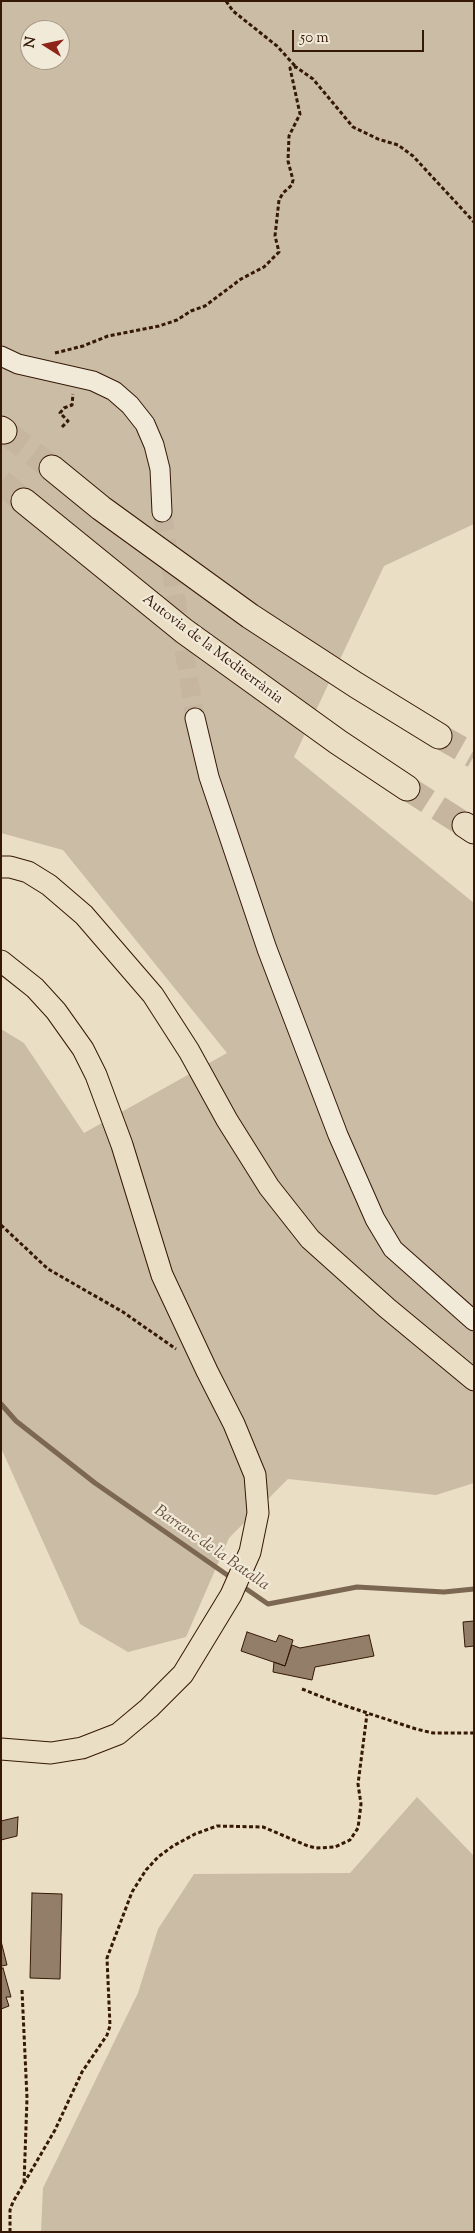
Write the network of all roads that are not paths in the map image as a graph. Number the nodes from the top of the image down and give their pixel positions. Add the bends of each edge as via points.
1 (1, 356) edge
2 (52, 468) tunnel mouth
3 (24, 501) tunnel mouth
4 (162, 512) tunnel mouth
5 (195, 718) tunnel mouth
6 (439, 736) tunnel mouth
7 (407, 788) tunnel mouth
8 (1, 867) edge
9 (1, 961) edge
10 (474, 1321) edge
11 (474, 1380) edge
12 (1, 1749) edge

1 - 4 street via 18,364 93,381 130,405 145,424 154,445 160,469
2 - 6 highway via 101,508 242,610
3 - 7 highway, Autovia de la Mediterrània via 184,631
5 - 10 street via 209,778 267,949 372,1212 393,1249
8 - 11 main road via 28,872 84,915 153,995 264,1180 310,1239
9 - 12 main road via 35,988 83,1049 122,1145 162,1275 255,1475 258,1514 250,1552 231,1595 177,1681 149,1708 118,1734 82,1748 51,1753

